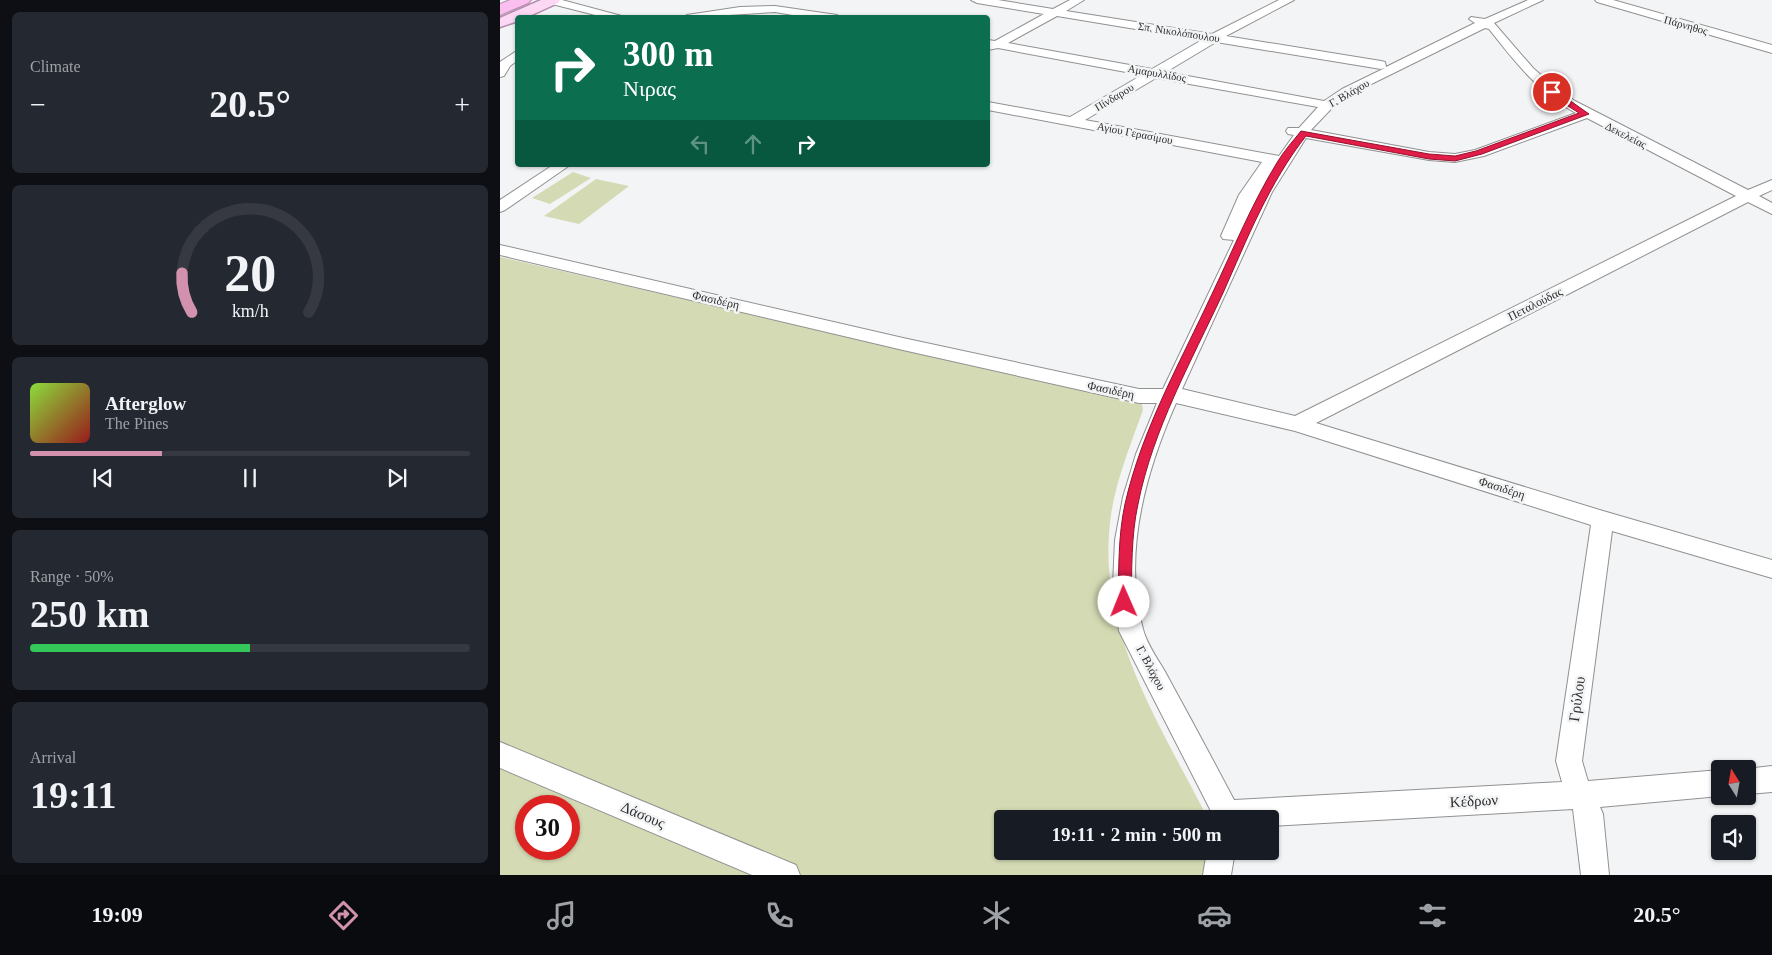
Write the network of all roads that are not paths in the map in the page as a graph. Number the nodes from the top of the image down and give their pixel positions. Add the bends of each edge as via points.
1 (523, 0) edge
2 (552, 0) edge
3 (609, 0) edge
4 (977, 0) edge
5 (1078, 0) edge
6 (1288, 0) edge
7 (1519, 0) edge
8 (1536, 0) edge
9 (1601, 0) edge
10 (827, 5) dead end
11 (500, 10) edge
12 (584, 10) junction
13 (1055, 12) junction
14 (814, 14) junction
15 (518, 15) edge
16 (577, 15) edge
17 (609, 15) edge
18 (707, 15) edge
19 (820, 15) edge
20 (515, 16) edge
21 (1480, 20) junction
22 (500, 23) edge
23 (1214, 38) junction
24 (991, 46) edge
25 (1772, 49) edge
26 (515, 56) edge
27 (1381, 65) junction
28 (500, 73) edge
29 (1154, 73) junction
30 (1321, 104) junction
31 (990, 106) edge
32 (1585, 114) junction
33 (1072, 122) junction
34 (1289, 130) junction
35 (1304, 133) junction
36 (1276, 160) junction
37 (560, 167) edge
38 (1772, 184) edge
39 (1748, 197) junction
40 (500, 207) edge
41 (1772, 209) edge
42 (500, 250) edge
43 (1167, 396) junction
44 (1297, 424) junction
45 (1603, 520) junction
46 (1772, 569) edge
47 (500, 755) edge
48 (1772, 779) edge
49 (1756, 780) edge
50 (1711, 784) edge
51 (1582, 795) junction
52 (1224, 810) edge
53 (1279, 813) edge
54 (1220, 860) edge
55 (786, 875) edge
56 (1217, 875) edge
57 (1595, 875) edge

1 - 11 highway
2 - 12 street
2 - 15 main road
3 - 12 street
4 - 13 street, Σπ. Νικολόπουλου
5 - 13 street
6 - 23 street, Πίνδαρου
7 - 21 street, Γ. Βλάχου
8 - 21 street, Γ. Βλάχου
9 - 25 street, Πάρνηθος
10 - 14 street
12 - 16 street
12 - 17 street
13 - 23 street, Σπ. Νικολόπουλου
13 - 24 street
14 - 18 street via 775,9
14 - 19 street
20 - 22 main road
21 - 27 street, Γ. Βλάχου
21 - 30 street, Γ. Βλάχου
21 - 32 street, Δεκελείας via 1495,29 1540,82
23 - 27 street, Σπ. Νικολόπουλου
23 - 29 street, Πίνδαρου
24 - 29 street, Αμαρυλλίδος
26 - 28 street
27 - 30 street, Γ. Βλάχου via 1360,75
29 - 30 street, Αμαρυλλίδος
29 - 33 street, Πίνδαρου
30 - 34 street, Γ. Βλάχου
30 - 35 street, Γ. Βλάχου
31 - 33 street, Αγίου Γερασίμου
32 - 35 street via 1479,153 1455,158
32 - 39 street, Δεκελείας
33 - 36 street, Αγίου Γερασίμου
34 - 35 street
34 - 36 street, Γ. Βλάχου
35 - 36 street, Γ. Βλάχου
36 - 43 street, Γ. Βλάχου via 1253,217
37 - 40 street
38 - 39 street, Πεταλούδας
39 - 41 street, Δεκελείας
39 - 44 street, Πεταλούδας
42 - 43 street, Φασιδέρη via 1120,392
43 - 44 street, Φασιδέρη via 1183,396
43 - 52 street, Γ. Βλάχου via 1148,445 1132,504 1126,544 1124,602 1131,631
44 - 45 street, Φασιδέρη
45 - 46 street, Φασιδέρη
45 - 51 street, Γρύλου via 1570,752 1570,768
47 - 55 street, Δάσους
48 - 49 street
50 - 51 street, Κέδρων
51 - 53 street, Κέδρων
51 - 57 street, Γρύλου via 1589,814
54 - 56 street

